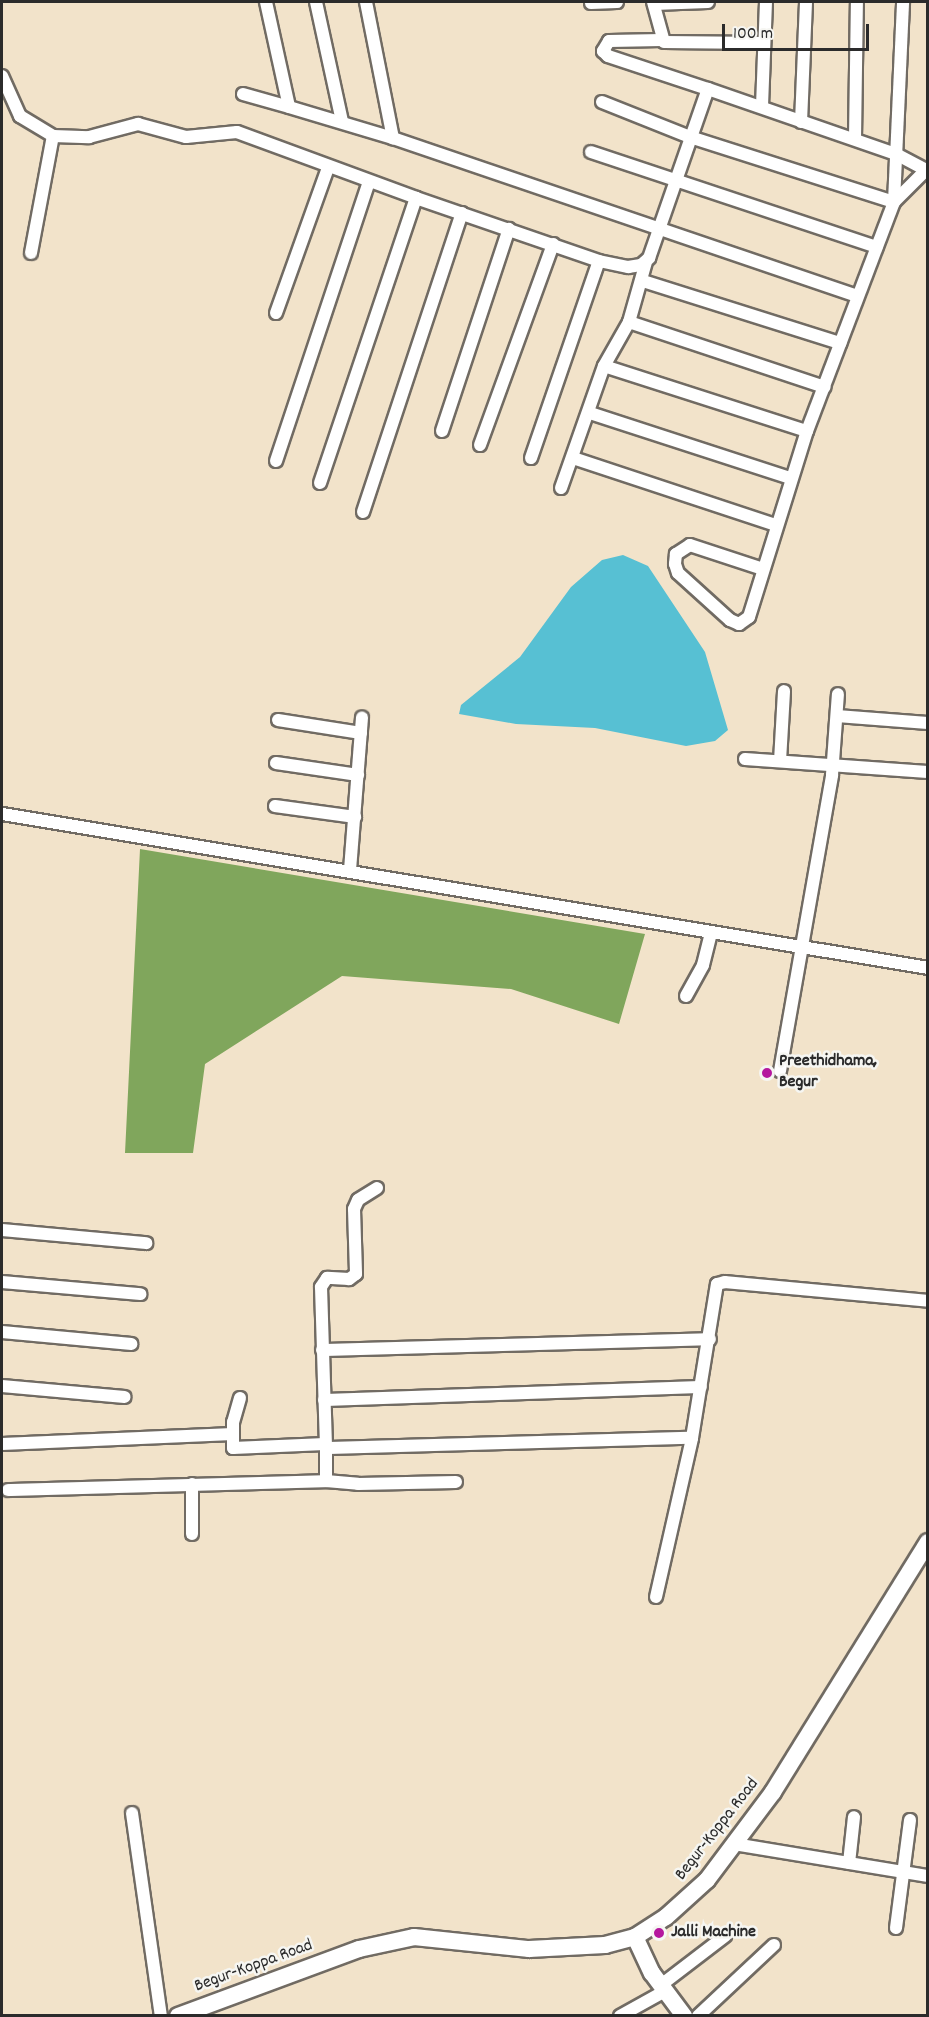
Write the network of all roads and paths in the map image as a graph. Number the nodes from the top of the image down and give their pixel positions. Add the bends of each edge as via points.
1 (266, 2) edge
2 (316, 2) edge
3 (366, 2) edge
4 (617, 2) edge
5 (708, 2) edge
6 (766, 2) edge
7 (806, 2) edge
8 (857, 2) edge
9 (903, 2) edge
10 (591, 3) dead end
11 (653, 3) edge
12 (662, 40) junction
13 (765, 43) junction
14 (2, 76) edge
15 (708, 88) junction
16 (243, 94) dead end
17 (602, 102) dead end
18 (762, 106) junction
19 (290, 107) junction
20 (342, 122) junction
21 (801, 122) junction
22 (53, 136) junction
23 (690, 137) junction
24 (393, 138) junction
25 (855, 139) junction
26 (591, 152) dead end
27 (896, 154) junction
28 (328, 168) junction
29 (927, 170) edge
30 (369, 182) junction
31 (675, 183) junction
32 (416, 198) junction
33 (894, 202) junction
34 (462, 213) junction
35 (509, 229) junction
36 (659, 231) junction
37 (553, 244) junction
38 (877, 247) junction
39 (31, 253) dead end
40 (599, 261) junction
41 (646, 262) junction
42 (643, 280) junction
43 (856, 296) junction
44 (276, 313) dead end
45 (629, 322) junction
46 (840, 343) junction
47 (604, 366) junction
48 (824, 387) junction
49 (591, 413) junction
50 (442, 431) dead end
51 (807, 431) junction
52 (480, 445) dead end
53 (531, 458) dead end
54 (573, 458) junction
55 (276, 460) dead end
56 (790, 478) junction
57 (320, 483) dead end
58 (561, 488) dead end
59 (363, 512) dead end
60 (775, 525) junction
61 (763, 569) junction
62 (784, 691) dead end
63 (838, 694) dead end
64 (837, 716) junction
65 (362, 717) dead end
66 (278, 720) dead end
67 (927, 723) edge
68 (361, 733) junction
69 (745, 759) dead end
70 (780, 761) junction
71 (276, 763) dead end
72 (834, 765) junction
73 (927, 772) edge
74 (358, 775) junction
75 (275, 806) dead end
76 (2, 814) edge
77 (355, 817) junction
78 (351, 870) junction
79 (711, 932) junction
80 (800, 947) junction
81 (927, 968) edge
82 (686, 996) dead end
83 (780, 1071) dead end
84 (377, 1188) dead end
85 (2, 1230) edge
86 (146, 1243) dead end
87 (2, 1282) edge
88 (140, 1294) dead end
89 (927, 1301) edge
90 (2, 1332) edge
91 (710, 1339) junction
92 (131, 1344) dead end
93 (322, 1350) junction
94 (2, 1386) edge
95 (701, 1387) junction
96 (125, 1396) dead end
97 (240, 1398) dead end
98 (324, 1400) junction
99 (233, 1434) junction
100 (692, 1438) junction
101 (2, 1444) edge
102 (326, 1446) junction
103 (326, 1480) junction
104 (456, 1482) dead end
105 (192, 1484) junction
106 (8, 1490) dead end
107 (192, 1534) dead end
108 (927, 1542) edge
109 (656, 1597) dead end
110 (132, 1813) dead end
111 (854, 1817) dead end
112 (910, 1820) dead end
113 (734, 1845) junction
114 (849, 1863) junction
115 (904, 1872) junction
116 (927, 1876) edge
117 (896, 1928) dead end
118 (725, 1936) dead end
119 (635, 1937) junction
120 (774, 1945) dead end
121 (663, 1988) junction
122 (161, 2016) edge
123 (178, 2016) edge
124 (620, 2016) edge
125 (684, 2016) edge
126 (698, 2016) edge

1 - 19 street
2 - 20 street
3 - 24 street
4 - 10 street
5 - 11 street
6 - 13 street
7 - 21 street
8 - 25 street
9 - 27 street
11 - 12 street
12 - 13 street
12 - 15 street via 609,41 603,51 608,56
13 - 18 street
14 - 22 street via 20,116
15 - 18 street
15 - 23 street
16 - 19 street
17 - 23 street
18 - 21 street
19 - 20 street
20 - 24 street
21 - 25 street
22 - 28 street via 89,137 138,124 186,137 227,130
22 - 39 street
23 - 31 street
23 - 33 street
24 - 36 street
25 - 27 street
26 - 31 street
27 - 29 street
27 - 33 street
28 - 30 street
28 - 44 street
29 - 33 street
30 - 32 street
30 - 55 street
31 - 36 street
31 - 38 street
32 - 34 street
32 - 57 street
33 - 38 street
34 - 35 street
34 - 59 street
35 - 37 street
35 - 50 street
36 - 41 street
36 - 43 street
37 - 40 street
37 - 52 street
38 - 43 street
40 - 41 street via 628,267
40 - 53 street
41 - 42 street
42 - 45 street
42 - 46 street
43 - 46 street
45 - 47 street
45 - 48 street
46 - 48 street
47 - 49 street
47 - 51 street
48 - 51 street
49 - 54 street
49 - 56 street
51 - 56 street
54 - 58 street
54 - 60 street
56 - 60 street
60 - 61 street
61 - 61 street via 749,617 739,624 678,573 676,554 690,544
62 - 70 street
63 - 64 street
64 - 67 street
64 - 72 street
65 - 68 street
66 - 68 street
68 - 74 street
69 - 70 street
70 - 72 street
71 - 74 street
72 - 73 street
72 - 80 street
74 - 77 street
75 - 77 street
76 - 78 street
77 - 78 street
78 - 79 street
79 - 80 street
79 - 82 street via 703,965
80 - 81 street
80 - 83 street
84 - 93 street via 358,1200 354,1209 356,1274 350,1279 327,1278 321,1287
85 - 86 street
87 - 88 street
89 - 91 street via 721,1282 715,1287
90 - 92 street
91 - 93 street
91 - 95 street
93 - 98 street
94 - 96 street
95 - 98 street
95 - 100 street
97 - 99 street
98 - 102 street
99 - 101 street
99 - 102 street via 233,1448
100 - 102 street
100 - 109 street
102 - 103 street
103 - 104 street via 358,1484
103 - 105 street
105 - 106 street
105 - 107 street
108 - 113 main road, Begur-Koppa Road via 773,1792
110 - 122 street
111 - 114 street
112 - 115 street
113 - 114 street
113 - 119 main road, Begur-Koppa Road via 686,1901
114 - 115 street
115 - 116 street
115 - 117 street
118 - 121 street
119 - 121 main road
119 - 123 main road, Begur-Koppa Road via 570,1949 529,1949 414,1937 359,1949
120 - 126 street
121 - 124 street
121 - 125 main road

